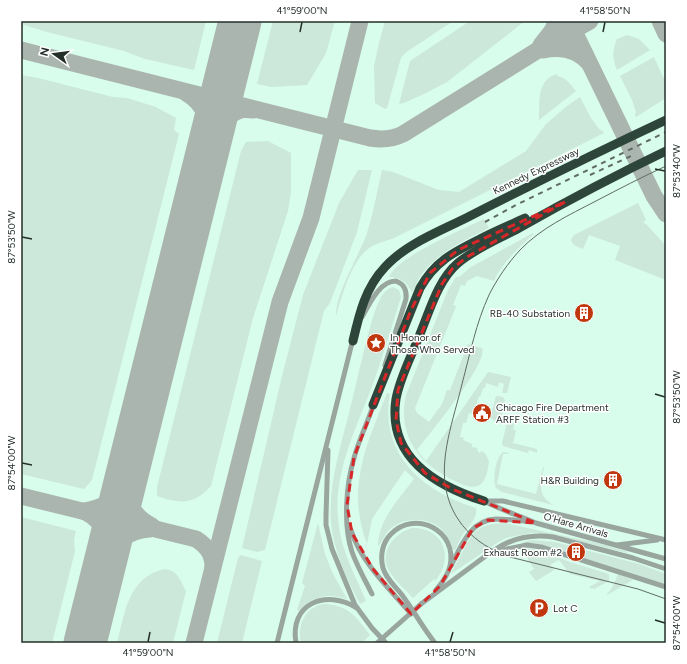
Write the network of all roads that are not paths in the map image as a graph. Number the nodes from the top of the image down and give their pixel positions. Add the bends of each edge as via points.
1 (665, 120) edge
2 (666, 151) edge
3 (565, 202) junction
4 (353, 341) junction
5 (373, 405) junction
6 (330, 431) junction
7 (484, 501) junction
8 (347, 505) junction
9 (536, 523) junction
10 (664, 539) edge
11 (614, 545) junction
12 (491, 552) junction
13 (666, 559) edge
14 (664, 568) edge
15 (447, 574) junction
16 (666, 588) edge
17 (372, 594) dead end
18 (430, 596) junction
19 (358, 609) junction
20 (426, 631) junction
21 (277, 643) edge
22 (296, 643) edge
23 (377, 643) edge
24 (386, 643) edge
25 (435, 643) edge

1 - 4 highway, Kennedy Expressway via 416,244 396,257 385,267 367,293
2 - 3 highway
3 - 5 highway via 458,250 430,272 420,288
3 - 7 highway via 452,268 442,284 398,390 396,420 401,443 411,458 425,473 442,484
4 - 5 street via 364,314 379,290 389,282 396,281 401,284 406,290 406,299
4 - 6 street
5 - 8 street via 351,466
6 - 19 street via 326,526 342,576
6 - 21 street
7 - 9 street, O'Hare Arrivals via 500,510
7 - 10 street via 504,501
8 - 17 street via 351,548
8 - 20 street via 352,532 360,551
9 - 11 street, O'Hare Arrivals
9 - 15 street via 497,519 477,526 467,536
10 - 11 street
11 - 13 street, O'Hare Arrivals
12 - 14 street via 517,539 544,536
12 - 16 street via 527,545 541,547
12 - 18 street
15 - 18 street
15 - 20 street via 451,558 449,546 441,533 431,526 418,523 404,525 394,531 384,544 382,561 385,574
18 - 23 street, bridge
19 - 22 street via 336,600 322,599 314,602 303,611 297,621
19 - 24 street
20 - 25 street

